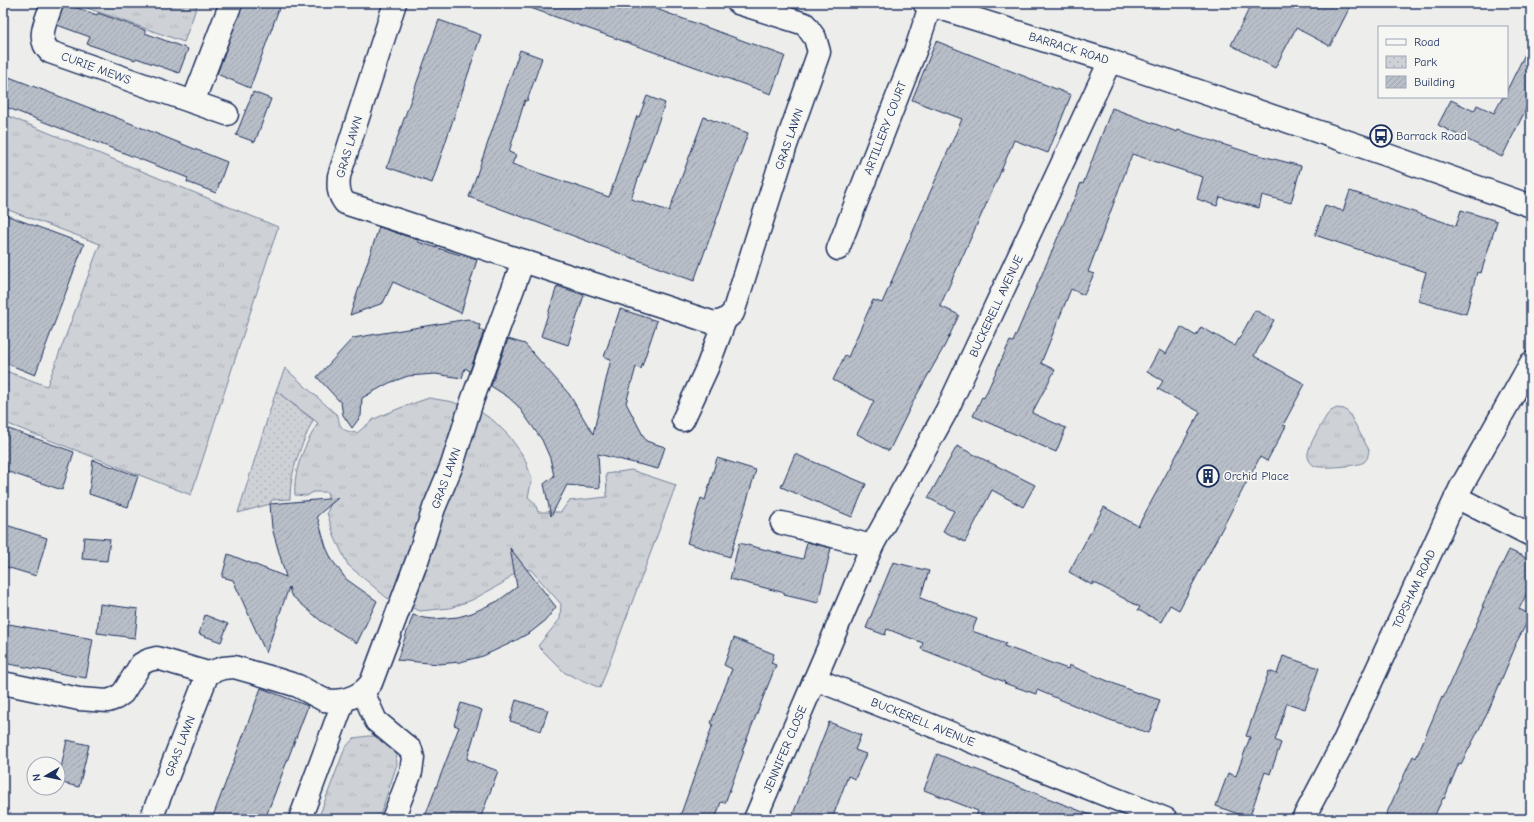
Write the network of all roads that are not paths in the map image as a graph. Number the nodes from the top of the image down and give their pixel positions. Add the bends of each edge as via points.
1 (52, 3) edge
2 (231, 3) edge
3 (396, 3) edge
4 (738, 3) edge
5 (927, 4) edge
6 (1110, 61) junction
7 (193, 102) junction
8 (227, 114) dead end
9 (1531, 206) edge
10 (838, 249) dead end
11 (523, 261) junction
12 (726, 320) junction
13 (1531, 363) edge
14 (683, 420) dead end
15 (1456, 497) junction
16 (782, 523) dead end
17 (1531, 535) edge
18 (872, 546) junction
19 (208, 672) junction
20 (815, 679) junction
21 (3, 683) edge
22 (363, 692) junction
23 (344, 700) junction
24 (152, 819) edge
25 (300, 819) edge
26 (393, 819) edge
27 (755, 819) edge
28 (1166, 819) edge
29 (1304, 819) edge

1 - 7 street, CURIE MEWS via 41,36 44,46 50,52
2 - 7 street
3 - 11 street, GRAS LAWN via 339,176 340,197 345,203
4 - 12 street, GRAS LAWN via 805,24 815,38 819,52 786,145 733,313
5 - 6 street, BARRACK ROAD
5 - 10 street, ARTILLERY COURT via 917,46
6 - 9 street, BARRACK ROAD
6 - 18 street, BUCKERELL AVENUE via 947,410
7 - 8 street, CURIE MEWS
11 - 12 street, GRAS LAWN via 714,323
11 - 22 street, GRAS LAWN via 399,611 370,683
12 - 14 street, GRAS LAWN
13 - 15 street, TOPSHAM ROAD
15 - 17 street
15 - 29 street, TOPSHAM ROAD via 1343,743
16 - 18 street
18 - 20 street, BUCKERELL AVENUE
19 - 21 street via 157,658 149,660 141,664 123,693 108,701 80,699
19 - 23 street via 234,667 298,686 324,700
19 - 24 street, GRAS LAWN
20 - 27 street, JENNIFER CLOSE
20 - 28 street, BUCKERELL AVENUE
22 - 23 street
22 - 26 street via 376,721 411,750 414,758
23 - 25 street

